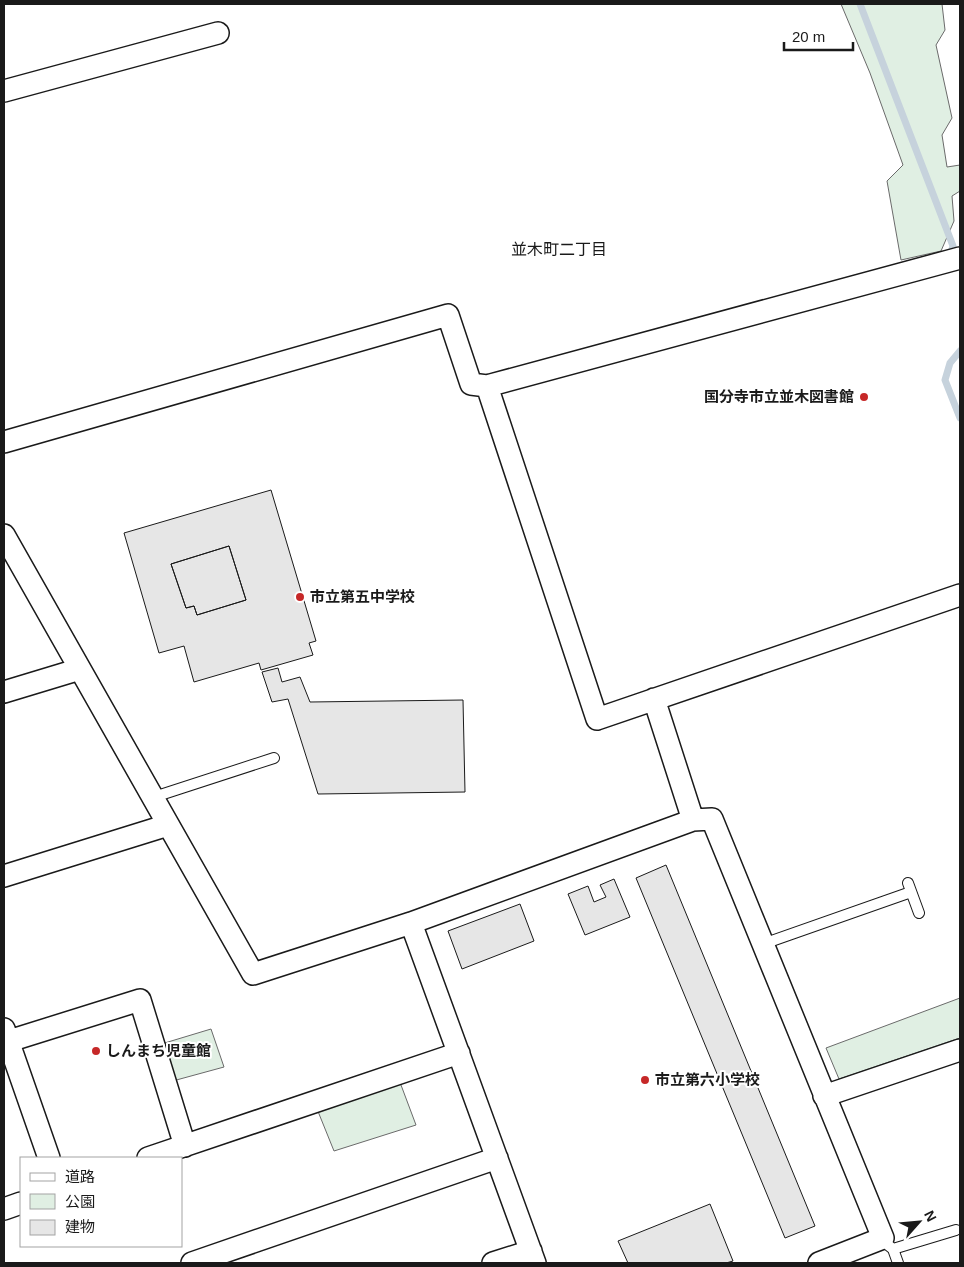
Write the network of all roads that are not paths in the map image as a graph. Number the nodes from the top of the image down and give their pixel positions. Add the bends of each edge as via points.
1 (218, 33) dead end
2 (4, 91) edge
3 (960, 258) edge
4 (487, 386) junction
5 (4, 442) edge
6 (4, 535) edge
7 (960, 595) edge
8 (80, 669) junction
9 (4, 692) edge
10 (654, 699) junction
11 (274, 758) dead end
12 (154, 797) junction
13 (693, 820) junction
14 (168, 825) junction
15 (4, 876) edge
16 (919, 913) dead end
17 (411, 923) junction
18 (763, 944) junction
19 (6, 1034) edge
20 (459, 1053) junction
21 (959, 1054) edge
22 (824, 1096) junction
23 (185, 1146) junction
24 (49, 1157) edge
25 (151, 1157) edge
26 (497, 1158) junction
27 (20, 1202) edge
28 (4, 1209) edge
29 (956, 1230) dead end
30 (888, 1244) junction
31 (234, 1256) edge
32 (533, 1257) edge
33 (192, 1263) edge
34 (493, 1263) edge
35 (819, 1263) edge
36 (898, 1263) edge

1 - 2 street
3 - 4 street
4 - 5 street via 471,384 448,315
4 - 10 street via 597,719
6 - 8 street
7 - 10 street
8 - 9 street
8 - 12 street
10 - 13 street
11 - 12 lane
12 - 14 street
13 - 17 street
13 - 18 street via 712,819
14 - 15 street
14 - 17 street via 253,974
16 - 18 lane via 909,888
17 - 20 street
18 - 22 street
19 - 23 street via 140,1000
19 - 24 street
20 - 23 street
20 - 26 street
21 - 22 street
22 - 30 street
23 - 25 street
26 - 31 street
26 - 32 street
27 - 28 street
29 - 30 lane
30 - 35 street
30 - 36 lane
31 - 33 street
32 - 34 street

